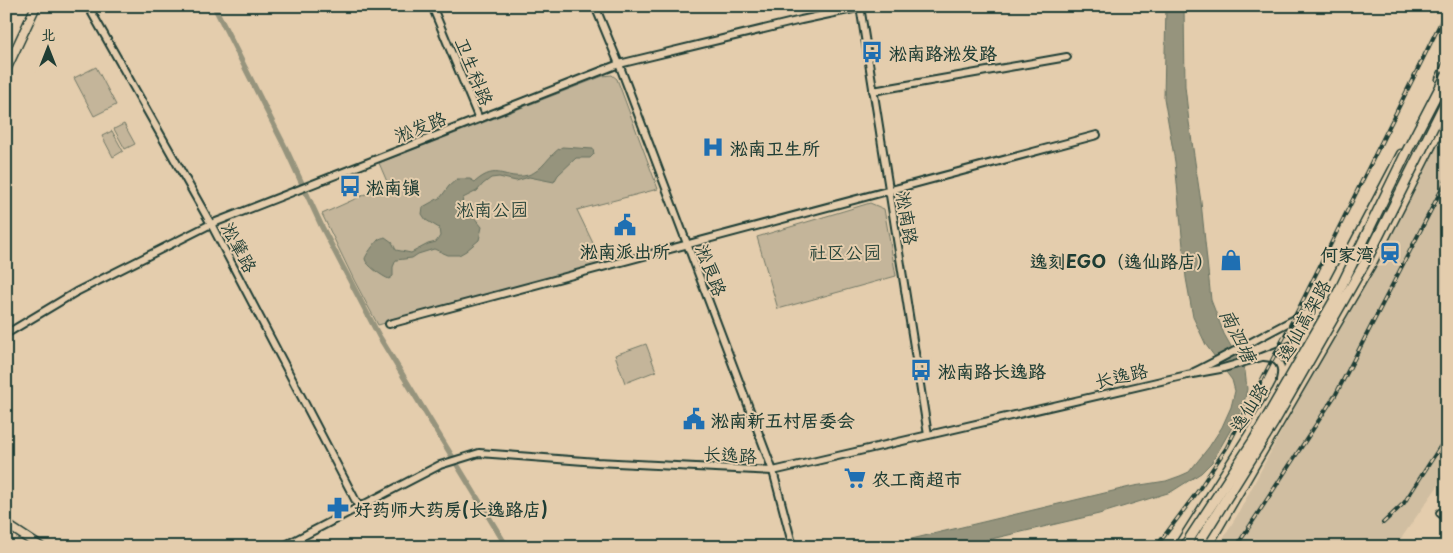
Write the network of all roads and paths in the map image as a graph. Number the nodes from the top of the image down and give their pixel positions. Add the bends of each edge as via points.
1 (36, 6) edge
2 (88, 6) edge
3 (432, 6) edge
4 (595, 6) edge
5 (863, 6) edge
6 (1067, 57) dead end
7 (618, 64) junction
8 (1447, 65) edge
9 (6, 70) edge
10 (1447, 74) edge
11 (873, 91) junction
12 (1447, 99) edge
13 (1447, 115) edge
14 (479, 119) junction
15 (1097, 135) dead end
16 (888, 190) junction
17 (211, 224) junction
18 (686, 246) junction
19 (1356, 290) junction
20 (1322, 305) junction
21 (389, 324) dead end
22 (1331, 333) junction
23 (6, 334) edge
24 (1304, 340) junction
25 (1262, 357) junction
26 (1187, 375) junction
27 (1278, 388) junction
28 (928, 435) junction
29 (773, 472) junction
30 (359, 506) junction
31 (1440, 513) dead end
32 (1447, 518) edge
33 (6, 524) edge
34 (41, 547) edge
35 (282, 547) edge
36 (793, 547) edge
37 (1178, 547) edge
38 (1184, 547) edge
39 (1196, 547) edge
40 (1207, 547) edge

1 - 9 main road
2 - 17 street, 淞肇路
3 - 14 street, 卫生科路
4 - 7 street, 淞良路
5 - 7 street, 淞发路
5 - 11 street, 淞南路
6 - 11 street
7 - 14 street, 淞发路
7 - 18 street, 淞良路
8 - 20 main road, 逸仙路
10 - 38 highway, 逸仙高架路, bridge via 1334,301 1254,440
11 - 16 street, 淞南路
12 - 39 highway, 逸仙高架路, bridge via 1367,259 1274,422
13 - 19 main road, 逸仙路
14 - 17 street, 淞发路
15 - 16 street
16 - 18 street
16 - 28 street, 淞南路
17 - 23 street, 淞发路 via 76,292
17 - 30 street, 淞肇路
18 - 21 street
18 - 29 street, 淞良路
19 - 20 street, 长逸路
19 - 22 main road, 逸仙路
20 - 24 main road, 逸仙路
20 - 26 street, 长逸路
22 - 24 street, 长逸路
22 - 40 main road, 逸仙路
24 - 25 street, 长逸路
24 - 27 main road, 逸仙路
25 - 26 street, 长逸路
25 - 27 street via 1272,358 1282,370
26 - 28 street, 长逸路
27 - 37 main road, 逸仙路
28 - 29 street, 长逸路
29 - 30 street, 长逸路 via 479,453 440,465
29 - 36 street, 淞良路
30 - 35 street, 长逸路
31 - 32 street
33 - 34 main road

